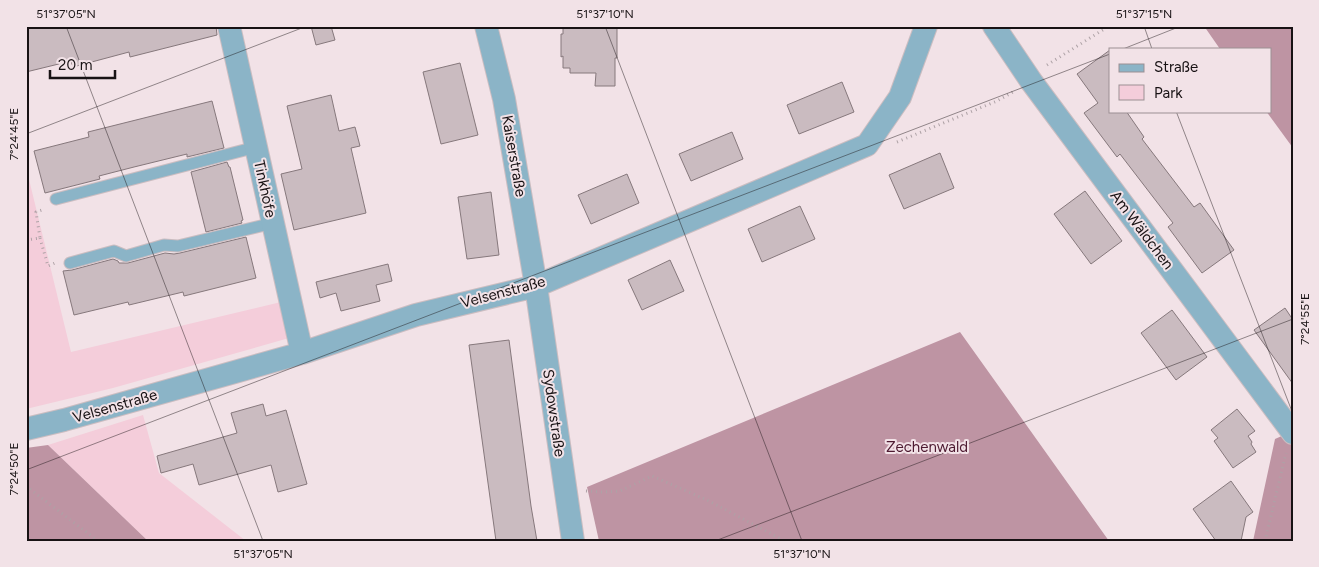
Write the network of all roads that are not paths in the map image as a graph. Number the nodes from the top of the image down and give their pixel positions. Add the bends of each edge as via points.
1 (229, 26) edge
2 (486, 26) edge
3 (926, 26) edge
4 (994, 26) edge
5 (256, 147) junction
6 (56, 199) road end
7 (273, 223) junction
8 (70, 263) road end
9 (536, 286) junction
10 (302, 353) junction
11 (26, 429) edge
12 (1290, 441) edge
13 (573, 541) edge

1 - 5 street, Tinkhöfe
2 - 9 street, Kaiserstraße via 504,100
3 - 9 street, Velsenstraße via 900,97 867,145
4 - 12 street, Am Wäldchen
5 - 6 lane
5 - 7 street, Tinkhöfe
7 - 8 lane via 178,246 164,245 126,256 114,251
7 - 10 street, Tinkhöfe
9 - 10 street, Velsenstraße via 416,315
9 - 13 street, Sydowstraße
10 - 11 street, Velsenstraße

